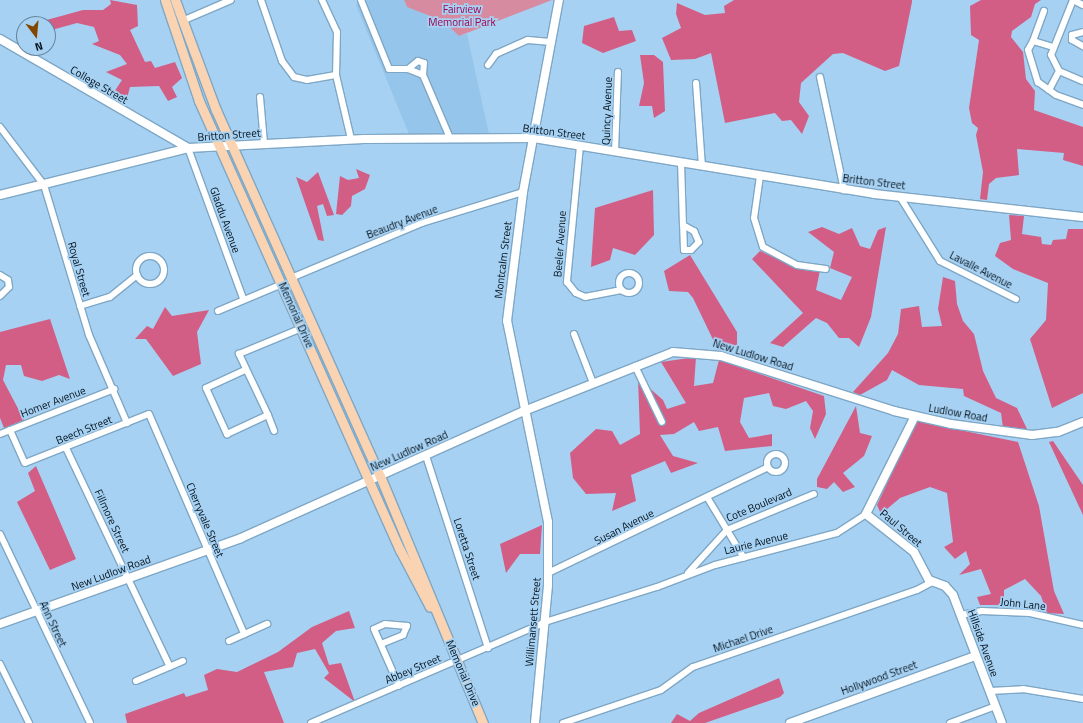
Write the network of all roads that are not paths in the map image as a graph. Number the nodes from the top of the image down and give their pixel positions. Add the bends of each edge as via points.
1 (165, 0) edge
2 (175, 0) edge
3 (230, 0) edge
4 (261, 0) edge
5 (322, 0) edge
6 (361, 0) edge
7 (560, 0) edge
8 (1073, 0) edge
9 (1083, 5) edge
10 (1044, 11) dead end
11 (182, 21) junction
12 (1060, 29) junction
13 (1083, 32) edge
14 (1072, 35) junction
15 (0, 40) edge
16 (1033, 40) junction
17 (551, 42) junction
18 (1083, 46) edge
19 (1053, 47) junction
20 (488, 65) dead end
21 (408, 70) junction
22 (1059, 71) junction
23 (618, 72) dead end
24 (336, 75) junction
25 (423, 75) junction
26 (820, 77) dead end
27 (1083, 81) edge
28 (696, 83) dead end
29 (1049, 90) junction
30 (260, 97) dead end
31 (1083, 105) edge
32 (0, 127) edge
33 (450, 138) junction
34 (534, 138) junction
35 (351, 139) junction
36 (264, 143) junction
37 (231, 145) junction
38 (220, 146) junction
39 (580, 146) junction
40 (188, 148) junction
41 (615, 152) junction
42 (680, 162) junction
43 (702, 166) junction
44 (760, 176) junction
45 (44, 185) junction
46 (844, 190) junction
47 (523, 192) junction
48 (0, 195) edge
49 (900, 197) junction
50 (1083, 217) edge
51 (683, 226) dead end
52 (826, 269) dead end
53 (0, 275) edge
54 (137, 275) junction
55 (291, 278) junction
56 (282, 284) junction
57 (621, 290) dead end
58 (0, 296) edge
59 (244, 298) junction
60 (1016, 299) dead end
61 (80, 306) junction
62 (218, 311) dead end
63 (302, 328) junction
64 (574, 334) dead end
65 (635, 366) junction
66 (245, 370) junction
67 (593, 383) junction
68 (114, 389) junction
69 (832, 391) joint
70 (524, 411) junction
71 (148, 414) joint
72 (268, 415) junction
73 (915, 416) junction
74 (662, 422) dead end
75 (1083, 422) edge
76 (128, 423) junction
77 (10, 430) junction
78 (274, 431) dead end
79 (0, 434) edge
80 (66, 448) junction
81 (426, 456) junction
82 (768, 467) dead end
83 (380, 476) junction
84 (370, 480) junction
85 (814, 494) dead end
86 (707, 497) junction
87 (866, 514) junction
88 (548, 523) joint
89 (727, 530) junction
90 (0, 534) edge
91 (208, 550) junction
92 (744, 558) junction
93 (548, 573) junction
94 (685, 576) junction
95 (128, 579) junction
96 (932, 582) junction
97 (36, 612) junction
98 (961, 614) junction
99 (545, 622) junction
100 (442, 623) junction
101 (0, 624) edge
102 (267, 624) dead end
103 (1083, 625) edge
104 (244, 634) junction
105 (229, 641) dead end
106 (381, 644) junction
107 (488, 648) junction
108 (975, 656) junction
109 (183, 661) dead end
110 (458, 661) junction
111 (0, 664) edge
112 (170, 667) junction
113 (136, 681) dead end
114 (399, 686) junction
115 (990, 691) junction
116 (1083, 698) edge
117 (996, 706) junction
118 (803, 721) edge
119 (29, 723) edge
120 (90, 723) edge
121 (311, 723) edge
122 (484, 723) edge
123 (535, 723) edge
124 (564, 723) edge
125 (790, 723) edge
126 (950, 723) edge
127 (1002, 723) edge

1 - 38 main road, Memorial Drive via 192,84
2 - 11 main road, Memorial Drive
3 - 11 street
4 - 24 street via 282,61 294,77 307,80
5 - 24 street via 338,42
6 - 21 street via 389,69
7 - 17 street, Montcalm Street
8 - 9 street
8 - 12 street
10 - 16 street
11 - 37 main road, Memorial Drive
12 - 14 street
12 - 19 street
13 - 14 street
14 - 18 street via 1072,40
15 - 40 street, College Street
16 - 19 street
16 - 29 street via 1028,58 1038,82
17 - 20 street via 525,41 496,54
17 - 34 street, Montcalm Street
19 - 22 street via 1052,57
21 - 25 street
21 - 25 street via 423,62
22 - 27 street
22 - 29 street
23 - 41 street, Quincy Avenue
24 - 35 street
25 - 33 street
26 - 46 street
28 - 43 street
29 - 31 street
30 - 36 street
32 - 45 street, Royal Street
33 - 34 street, Britton Street
33 - 35 street, Britton Street
34 - 39 street, Britton Street
34 - 47 street, Montcalm Street
35 - 36 street, Britton Street
36 - 37 street, Britton Street
37 - 38 street, Britton Street
37 - 55 main road, Memorial Drive
38 - 40 street, Britton Street
38 - 56 main road, Memorial Drive
39 - 41 street, Britton Street
39 - 57 street, Beeler Avenue via 567,282 576,293 585,297
40 - 45 street, Britton Street
40 - 59 street, Gladdu Avenue
41 - 42 street, Britton Street
42 - 43 street, Britton Street
42 - 51 street
43 - 44 street, Britton Street
44 - 46 street, Britton Street
44 - 52 street via 754,218 763,247 798,265
45 - 48 street, Britton Street
45 - 61 street, Royal Street
46 - 49 street, Britton Street
47 - 55 street, Beaudry Avenue via 422,223
47 - 70 street, Montcalm Street via 507,321
49 - 50 street, Britton Street
49 - 60 street, Lavalle Avenue via 940,260
53 - 58 street via 8,280 9,287
54 - 54 street via 145,283 156,283 163,275 163,264 155,257 145,257 137,265
54 - 61 street via 110,297
55 - 83 main road, Memorial Drive
56 - 59 street
56 - 63 main road, Memorial Drive
59 - 62 street
61 - 68 street, Royal Street
63 - 66 street via 239,354
63 - 84 main road, Memorial Drive
64 - 67 street
65 - 67 street, New Ludlow Road
65 - 69 street, New Ludlow Road via 669,353 704,352
65 - 74 street
66 - 72 street
66 - 72 street via 206,388 227,434
67 - 70 street, New Ludlow Road
68 - 76 street, Royal Street
68 - 77 street, Homer Avenue
69 - 73 street, Ludlow Road
70 - 81 street, New Ludlow Road
70 - 88 street, Montcalm Street
71 - 76 street, Beech Street
71 - 91 street, Cherryvale Street
72 - 78 street
73 - 75 street, Ludlow Road via 1032,435 1058,432
73 - 87 street
76 - 80 street, Beech Street
77 - 79 street, Homer Avenue
77 - 80 street, Beech Street via 26,463
80 - 95 street, Fillmore Street
81 - 83 street, New Ludlow Road
81 - 107 street, Loretta Street
82 - 86 street, Susan Avenue
83 - 84 street, New Ludlow Road
83 - 100 main road, Memorial Drive
84 - 91 street, New Ludlow Road
84 - 100 main road, Memorial Drive via 407,565
85 - 89 street, Cote Boulevard
86 - 89 street
86 - 93 street, Susan Avenue
87 - 92 street, Laurie Avenue via 837,533
87 - 96 street, Paul Street via 914,552
88 - 93 street, Willimansett Street
89 - 92 street
89 - 94 street, Cote Boulevard
90 - 97 street, Ann Street
91 - 95 street, New Ludlow Road
91 - 104 street, Cherryvale Street
92 - 94 street, Laurie Avenue
93 - 99 street, Willimansett Street
94 - 99 street, Laurie Avenue
95 - 97 street, New Ludlow Road
95 - 112 street, Fillmore Street
96 - 98 street, Hillside Avenue via 950,590
96 - 124 street, Michael Drive via 917,590 693,667 661,690
97 - 101 street, New Ludlow Road
97 - 120 street, Ann Street
98 - 103 street, John Lane via 982,611 1030,613
98 - 108 street, Hillside Avenue
99 - 107 street, Abbey Street
99 - 123 street, Willimansett Street
100 - 110 main road, Memorial Drive
102 - 104 street
104 - 105 street
106 - 106 street via 404,635 407,626 376,626
106 - 114 street
107 - 110 street, Abbey Street
108 - 115 street, Hillside Avenue
108 - 118 street, Hollywood Street
109 - 112 street
110 - 114 street, Abbey Street
110 - 122 main road, Memorial Drive
111 - 119 street
112 - 113 street
114 - 121 street, Abbey Street
115 - 116 street via 1023,689
115 - 117 street, Hillside Avenue
117 - 126 street
117 - 127 street, Hillside Avenue
118 - 125 street, Hollywood Street

